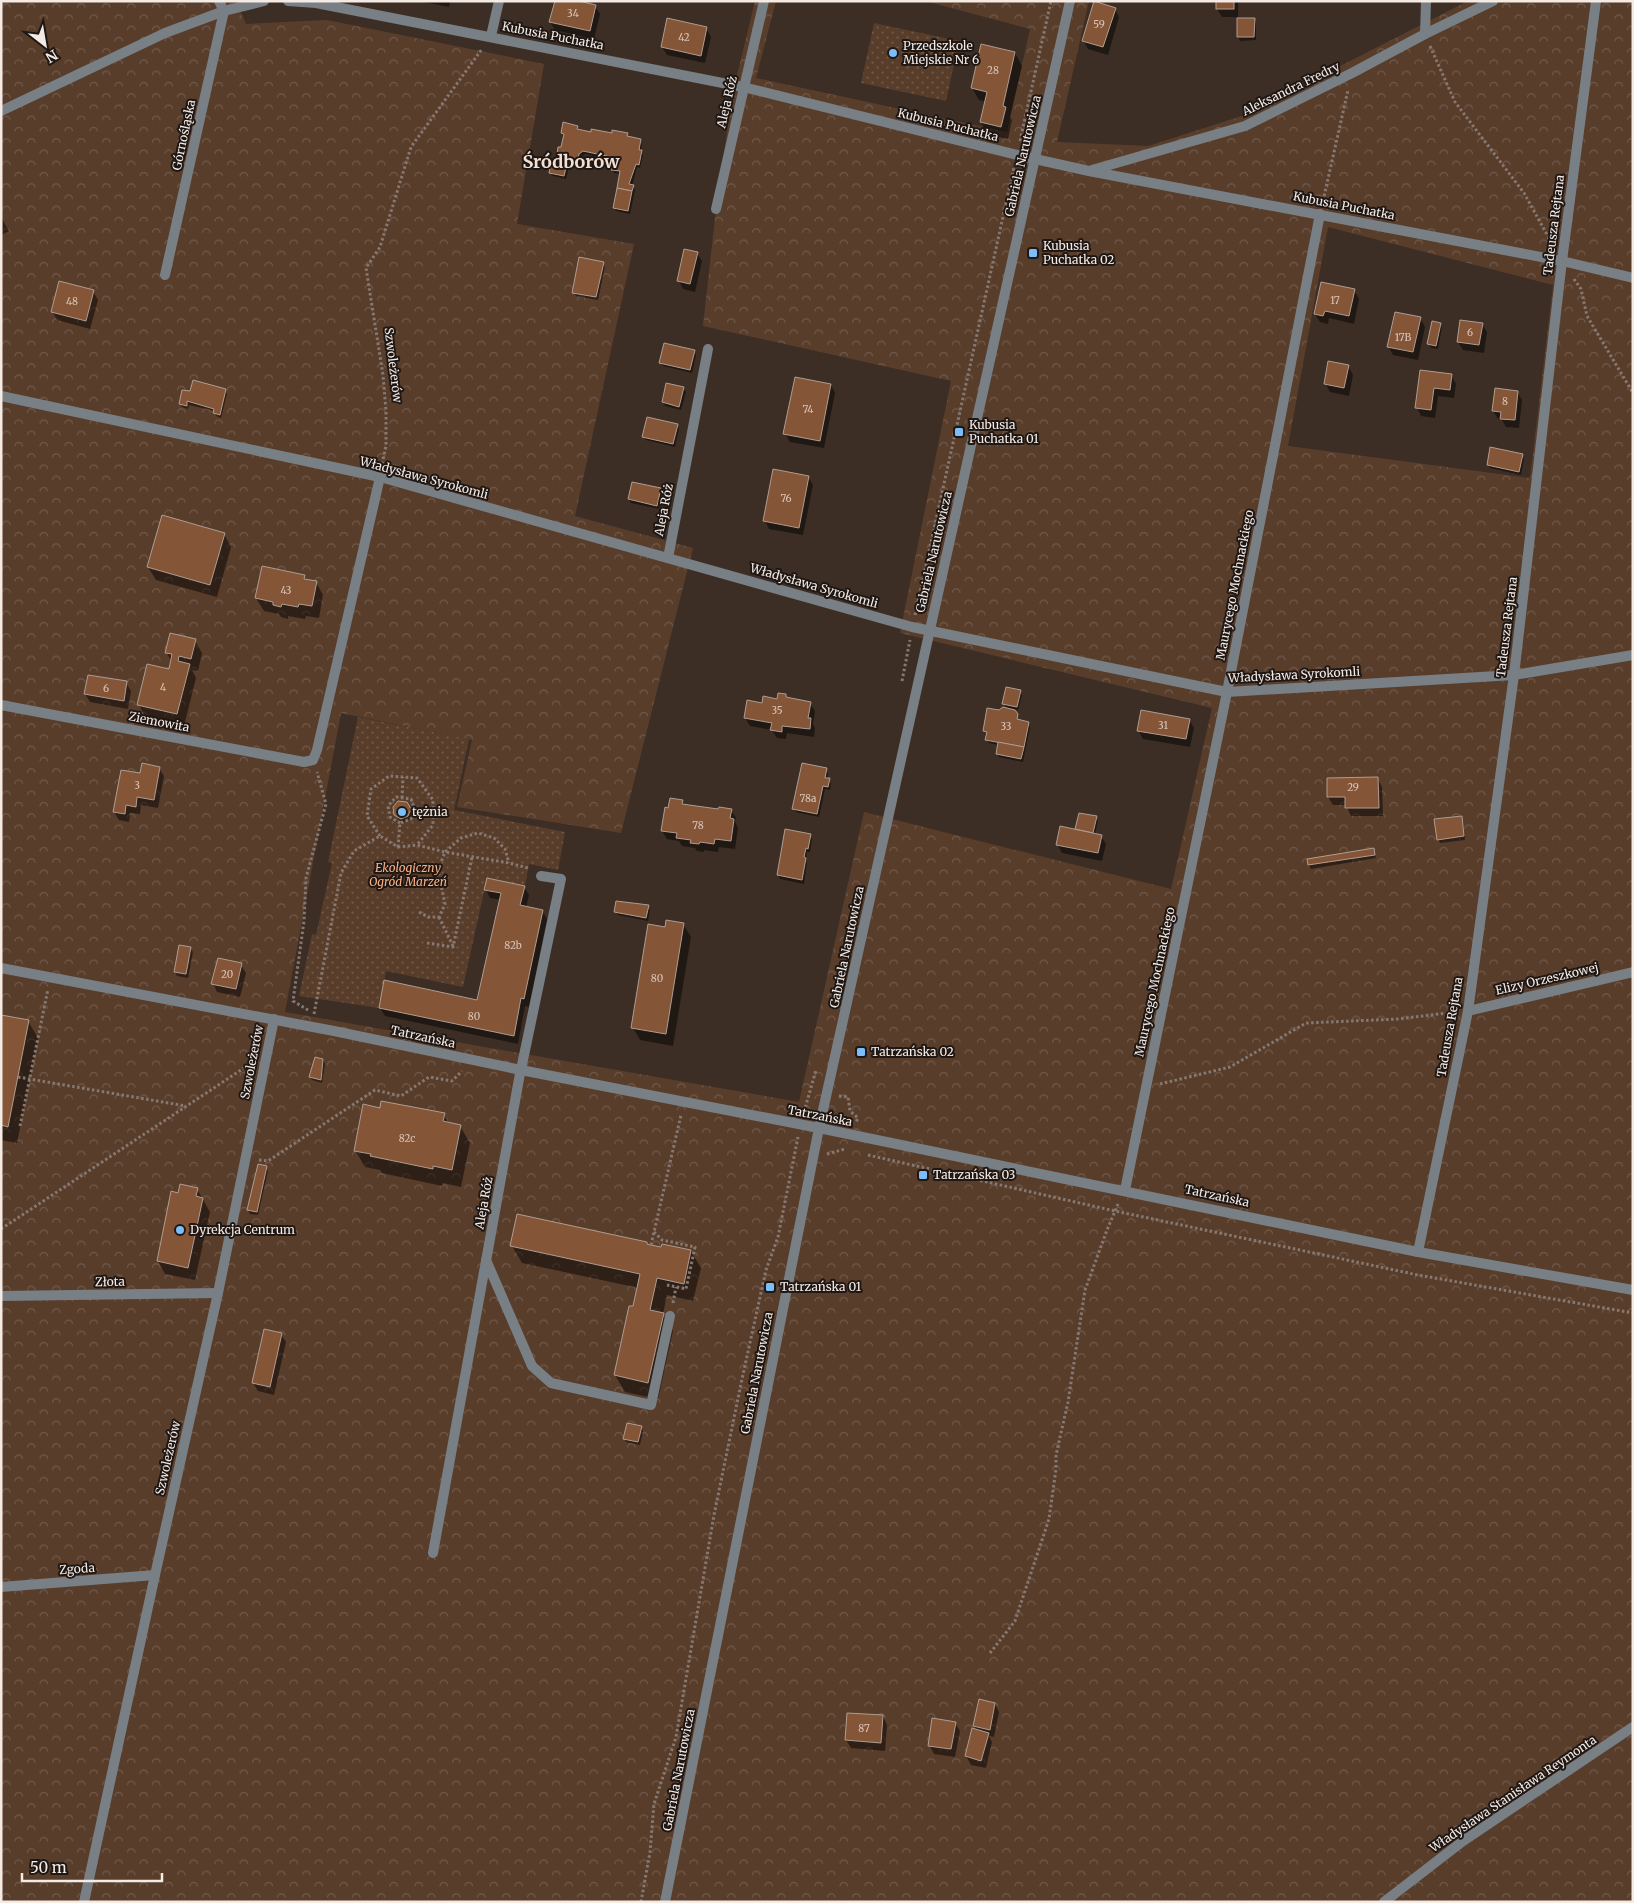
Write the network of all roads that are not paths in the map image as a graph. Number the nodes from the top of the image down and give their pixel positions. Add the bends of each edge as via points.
1 (264, 1) edge
2 (288, 1) edge
3 (499, 1) edge
4 (764, 1) edge
5 (1070, 1) edge
6 (1426, 1) edge
7 (1493, 1) edge
8 (1596, 1) edge
9 (222, 6) edge
10 (1425, 34) junction
11 (491, 36) junction
12 (743, 87) junction
13 (1, 111) edge
14 (1035, 159) junction
15 (1089, 171) junction
16 (716, 209) dead end
17 (1320, 214) junction
18 (1562, 262) junction
19 (166, 275) dead end
20 (1633, 278) edge
21 (708, 349) dead end
22 (1, 396) edge
23 (380, 477) junction
24 (668, 558) junction
25 (929, 631) junction
26 (1633, 655) edge
27 (1514, 675) junction
28 (1227, 692) junction
29 (1, 705) edge
30 (541, 876) dead end
31 (1, 968) edge
32 (1633, 972) edge
33 (1468, 1011) junction
34 (274, 1019) junction
35 (521, 1070) junction
36 (819, 1128) junction
37 (1125, 1190) junction
38 (1418, 1252) junction
39 (486, 1260) junction
40 (1633, 1290) edge
41 (218, 1293) junction
42 (1, 1296) edge
43 (670, 1316) dead end
44 (433, 1552) dead end
45 (155, 1576) junction
46 (1, 1586) edge
47 (1633, 1727) edge
48 (84, 1902) edge
49 (665, 1902) edge
50 (1384, 1902) edge

1 - 9 street
2 - 11 street, Kubusia Puchatka via 316,2
3 - 11 street
4 - 12 street, Aleja Róż
5 - 14 street, Gabriela Narutowicza
6 - 10 street
7 - 10 street, Aleksandra Fredry
8 - 18 street, Tadeusza Rejtana
9 - 13 street
9 - 19 street, Górnośląska
10 - 15 street, Aleksandra Fredry via 1245,126
11 - 12 street, Kubusia Puchatka
12 - 14 street, Kubusia Puchatka
12 - 16 street, Aleja Róż
14 - 15 street, Kubusia Puchatka
14 - 25 street, Gabriela Narutowicza
15 - 17 street, Kubusia Puchatka
17 - 18 street, Kubusia Puchatka
17 - 28 street, Maurycego Mochnackiego
18 - 20 street, Kubusia Puchatka
18 - 27 street, Tadeusza Rejtana
21 - 24 street, Aleja Róż
22 - 23 street, Władysława Syrokomli
23 - 24 street, Władysława Syrokomli
23 - 29 street, Ziemowita via 313,760 304,762
24 - 25 street, Władysława Syrokomli
25 - 28 street, Władysława Syrokomli
25 - 36 street, Gabriela Narutowicza
26 - 27 street, Władysława Syrokomli
27 - 28 street, Władysława Syrokomli
27 - 33 street, Tadeusza Rejtana
28 - 37 street, Maurycego Mochnackiego
30 - 35 street, Aleja Róż via 561,879
31 - 34 street, Tatrzańska
32 - 33 street, Elizy Orzeszkowej
33 - 38 street, Tadeusza Rejtana
34 - 35 street, Tatrzańska
34 - 41 street, Szwoleżerów
35 - 36 street, Tatrzańska
35 - 39 street, Aleja Róż
36 - 37 street, Tatrzańska
36 - 49 street, Gabriela Narutowicza
37 - 38 street, Tatrzańska
38 - 40 street, Tatrzańska
39 - 43 street via 532,1366 551,1383 651,1404
39 - 44 street, Aleja Róż
41 - 42 street, Złota
41 - 45 street, Szwoleżerów
45 - 46 street, Zgoda
45 - 48 street, Szwoleżerów
47 - 50 street, Władysława Stanisława Reymonta via 1463,1841

